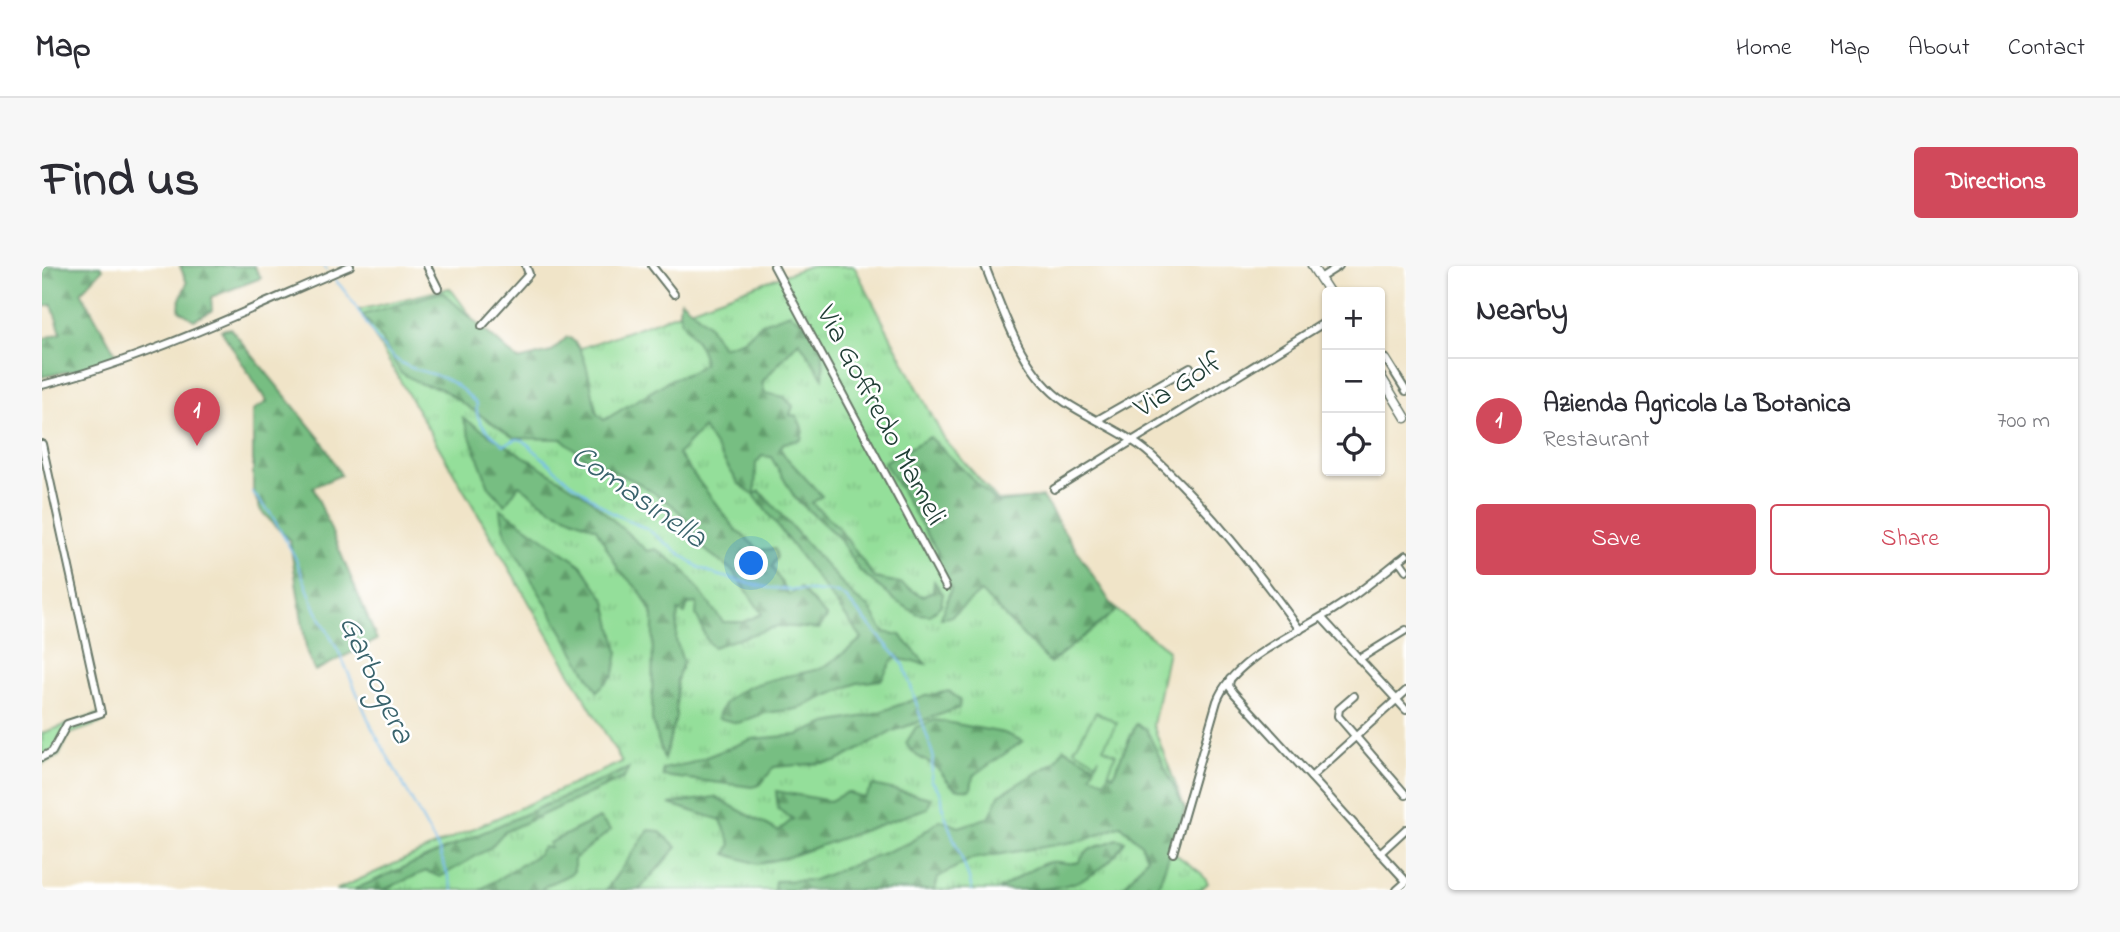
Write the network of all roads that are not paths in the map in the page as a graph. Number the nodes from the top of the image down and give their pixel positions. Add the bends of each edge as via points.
1 (350, 266) edge
2 (426, 266) edge
3 (527, 266) edge
4 (652, 266) edge
5 (774, 266) edge
6 (985, 266) edge
7 (1312, 266) edge
8 (1339, 266) edge
9 (1320, 278) junction
10 (1326, 287) edge
11 (438, 288) dead end
12 (674, 294) dead end
13 (1322, 324) edge
14 (482, 326) dead end
15 (1385, 359) edge
16 (1190, 367) dead end
17 (1385, 383) edge
18 (1404, 384) edge
19 (42, 385) edge
20 (1406, 391) edge
21 (1406, 418) edge
22 (1097, 420) junction
23 (1134, 441) junction
24 (42, 444) edge
25 (1054, 489) dead end
26 (1403, 558) edge
27 (1406, 570) edge
28 (946, 587) dead end
29 (1322, 618) junction
30 (1300, 630) junction
31 (1406, 630) edge
32 (1359, 659) junction
33 (1230, 678) junction
34 (1406, 691) edge
35 (1354, 696) dead end
36 (1395, 698) junction
37 (1406, 710) edge
38 (1354, 737) junction
39 (42, 757) edge
40 (1311, 777) junction
41 (1406, 795) edge
42 (1406, 829) edge
43 (1173, 853) dead end
44 (1380, 853) junction
45 (1406, 882) edge
46 (1397, 890) edge

1 - 19 street via 95,372
2 - 11 street
3 - 14 street via 529,274
4 - 12 street
5 - 28 street, Via Goffredo Mameli
6 - 22 street via 1034,372 1054,394
7 - 9 main road
8 - 9 street
9 - 10 main road
13 - 23 street, Via Golf
15 - 18 street
16 - 22 street
17 - 21 main road
18 - 20 street
22 - 23 street
23 - 25 street, Via Golf
23 - 30 street via 1187,491
24 - 39 street via 101,713 67,724 52,752
26 - 27 street
26 - 29 street
29 - 30 street
29 - 32 street
30 - 33 street
31 - 32 street
32 - 36 street
33 - 40 street via 1230,689
33 - 43 street via 1217,701
34 - 36 street
35 - 38 street via 1337,714
36 - 37 street
36 - 38 street
38 - 40 street
38 - 41 street
40 - 44 street
42 - 44 street
44 - 45 street
45 - 46 street

